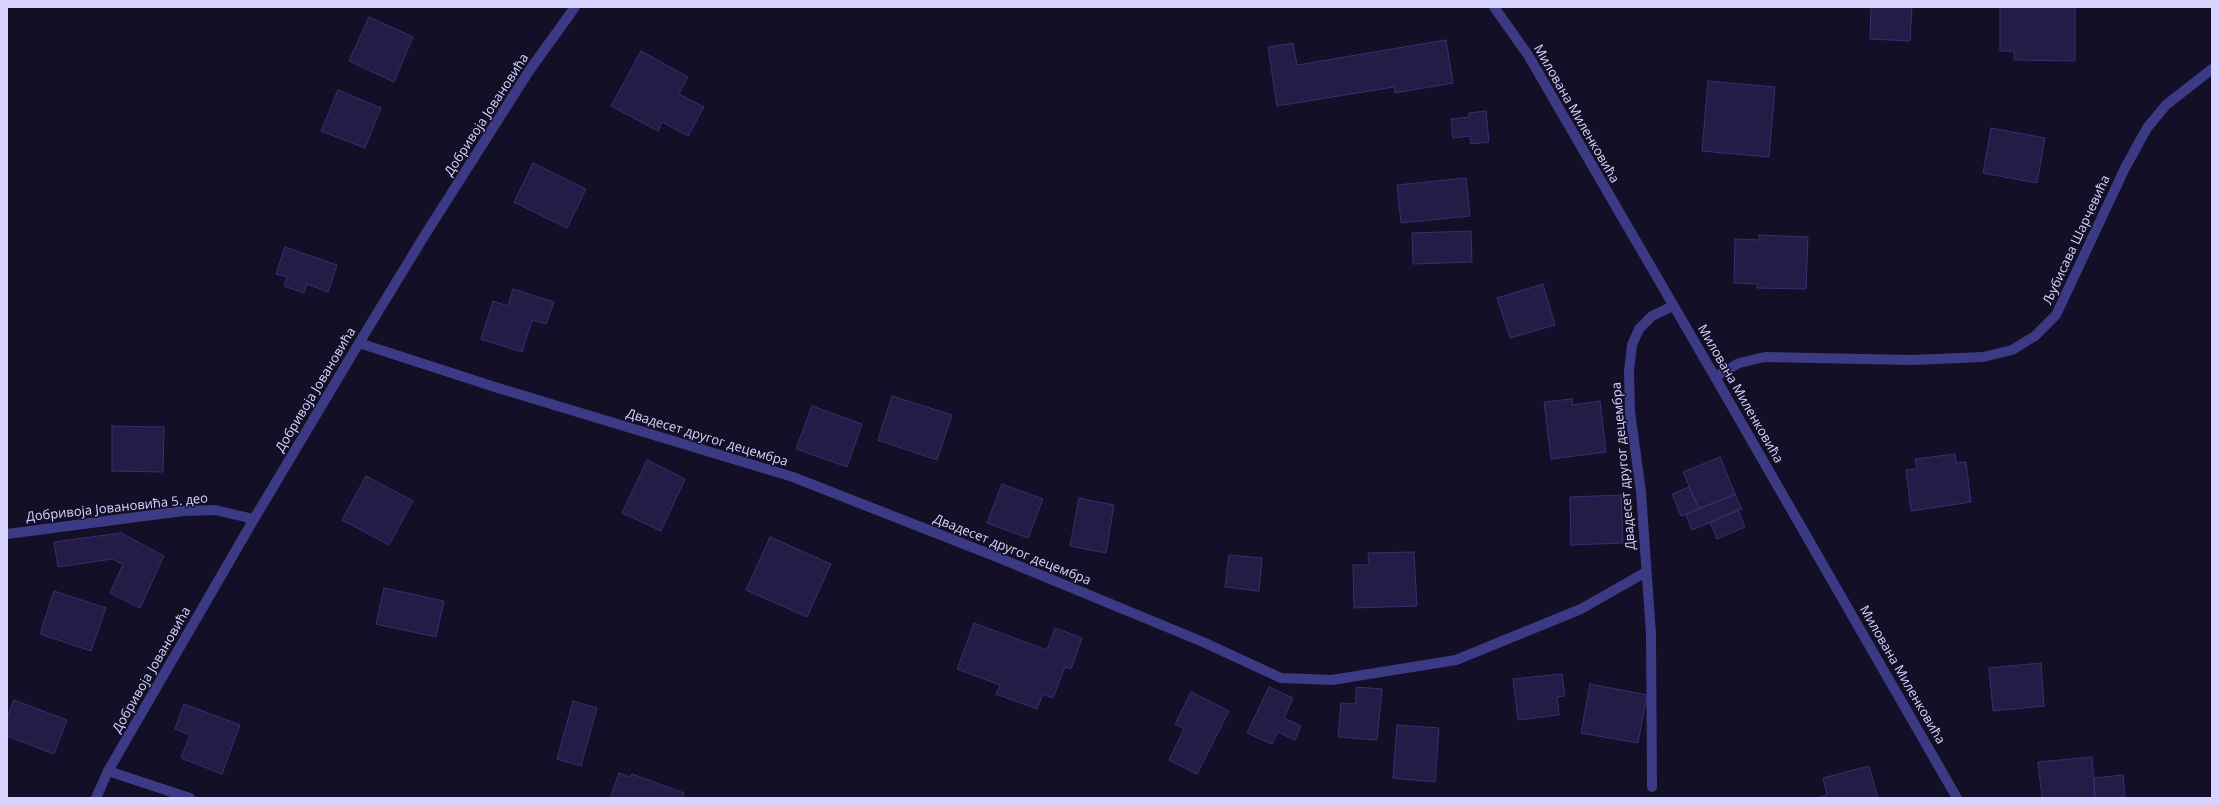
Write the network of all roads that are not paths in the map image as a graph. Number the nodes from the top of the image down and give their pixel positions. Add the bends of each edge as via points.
1 (576, 7) edge
2 (1494, 7) edge
3 (2212, 69) edge
4 (1673, 306) junction
5 (359, 343) junction
6 (1715, 377) junction
7 (254, 519) junction
8 (7, 534) edge
9 (1646, 572) junction
10 (108, 771) junction
11 (1652, 787) dead end
12 (96, 798) edge
13 (190, 798) edge
14 (1957, 798) edge

1 - 5 street, Добривоја Јовановића via 529,71
2 - 4 street, Милована Миленковића via 1528,55
3 - 6 street, Љубисава Шарчевића via 2166,105 2147,128 2056,315 2035,336 2012,350 1983,357 1912,360 1765,356 1739,363
4 - 6 street, Милована Миленковића
4 - 9 street, Двадесет другог децембра via 1652,316 1639,329 1632,345 1630,412 1642,492
5 - 7 street, Добривоја Јовановића
5 - 9 street, Двадесет другог децембра via 792,477 1004,560 1203,642 1281,678 1332,680 1456,660 1581,609
6 - 14 street, Милована Миленковића
7 - 8 street, Добривоја Јовановића 5. део via 215,510 183,511
7 - 10 street, Добривоја Јовановића
9 - 11 street, Двадесет другог децембра via 1651,634
10 - 12 street, Добривоја Јовановића
10 - 13 street

